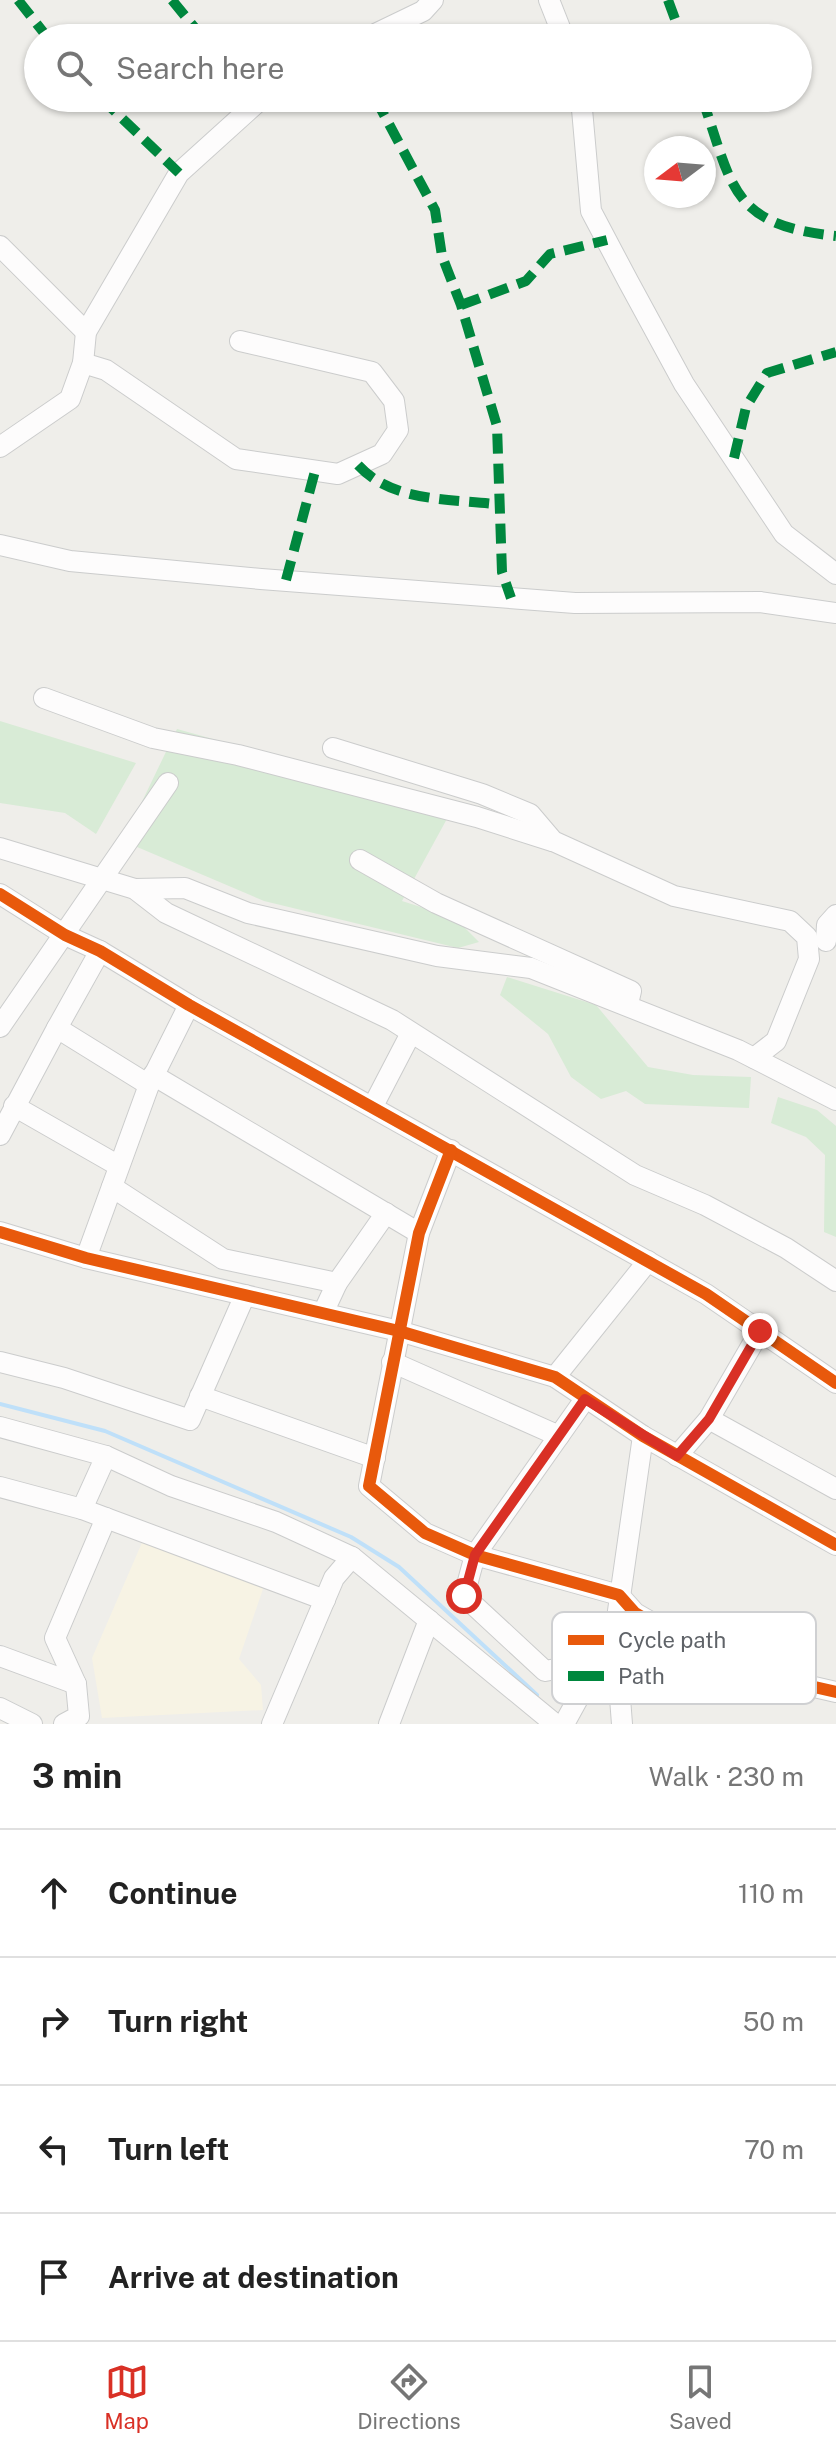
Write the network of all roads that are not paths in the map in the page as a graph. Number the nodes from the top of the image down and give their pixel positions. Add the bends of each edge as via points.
1 (433, 0) edge
2 (549, 0) edge
3 (396, 24) edge
4 (558, 24) edge
5 (247, 112) edge
6 (582, 112) edge
7 (0, 246) edge
8 (86, 332) junction
9 (240, 341) dead end
10 (83, 363) junction
11 (0, 447) edge
12 (0, 545) edge
13 (836, 574) edge
14 (836, 613) edge
15 (44, 698) dead end
16 (333, 748) dead end
17 (168, 783) dead end
18 (553, 841) junction
19 (0, 848) edge
20 (360, 860) dead end
21 (102, 879) junction
22 (135, 889) junction
23 (0, 894) edge
24 (836, 915) edge
25 (65, 935) junction
26 (823, 941) edge
27 (100, 951) junction
28 (628, 1004) junction
29 (189, 1005) junction
30 (0, 1027) edge
31 (57, 1028) junction
32 (411, 1033) junction
33 (754, 1058) junction
34 (151, 1080) junction
35 (836, 1100) edge
36 (14, 1106) junction
37 (373, 1106) junction
38 (0, 1135) edge
39 (451, 1150) junction
40 (119, 1166) junction
41 (112, 1187) junction
42 (386, 1213) junction
43 (0, 1232) edge
44 (419, 1233) junction
45 (86, 1258) junction
46 (223, 1259) junction
47 (648, 1261) junction
48 (836, 1281) edge
49 (337, 1283) junction
50 (212, 1287) junction
51 (245, 1295) junction
52 (323, 1313) junction
53 (399, 1331) junction
54 (760, 1331) junction
55 (0, 1362) edge
56 (392, 1362) junction
57 (555, 1377) junction
58 (836, 1383) edge
59 (200, 1396) junction
60 (585, 1399) junction
61 (709, 1419) junction
62 (0, 1427) edge
63 (559, 1436) junction
64 (643, 1436) junction
65 (106, 1456) junction
66 (677, 1456) junction
67 (375, 1458) junction
68 (0, 1487) edge
69 (836, 1489) edge
70 (82, 1509) junction
71 (106, 1518) junction
72 (836, 1545) edge
73 (475, 1555) junction
74 (352, 1557) junction
75 (619, 1595) junction
76 (325, 1600) junction
77 (617, 1612) edge
78 (634, 1612) edge
79 (429, 1620) junction
80 (0, 1656) edge
81 (552, 1670) edge
82 (76, 1684) junction
83 (816, 1687) edge
84 (836, 1692) edge
85 (575, 1704) edge
86 (620, 1704) edge
87 (0, 1708) edge
88 (32, 1724) edge
89 (64, 1724) edge
90 (272, 1724) edge
91 (389, 1724) edge
92 (555, 1724) edge
93 (564, 1724) edge
94 (622, 1724) edge

1 - 3 street
2 - 4 street
5 - 8 street via 179,173
6 - 13 street via 591,211 684,384 784,534
7 - 8 street
8 - 10 street
9 - 10 street via 372,372 394,401 398,430 382,454 338,474 236,459 106,370
10 - 11 street via 70,399
12 - 14 street via 70,561 261,579 575,603 760,602
15 - 18 street via 153,738 238,755
16 - 18 street via 530,814
17 - 21 street
18 - 26 street via 674,896 790,921
19 - 21 street
20 - 28 street via 436,903 631,991
21 - 22 street
21 - 25 street
22 - 28 street via 185,888 248,913 437,956 531,968
22 - 32 street via 166,913
23 - 25 street
24 - 26 street
25 - 27 street
25 - 30 street
26 - 33 street via 809,959 776,1041
27 - 29 street
27 - 31 street
28 - 33 street
29 - 34 street
29 - 37 street
31 - 34 street
31 - 36 street
32 - 37 street
32 - 48 street via 635,1175 705,1205
33 - 35 street
34 - 40 street
34 - 42 street
36 - 38 street
36 - 40 street
37 - 39 street
39 - 44 street
39 - 47 street
40 - 41 street
41 - 45 street
41 - 46 street
42 - 44 street
42 - 49 street
43 - 45 street
44 - 53 street
45 - 50 street
46 - 49 street
46 - 50 street
47 - 54 street
47 - 57 street
49 - 52 street
50 - 51 street
51 - 52 street
51 - 59 street
52 - 53 street
53 - 56 street
53 - 57 street
54 - 58 street
54 - 61 street
55 - 59 street via 190,1420
56 - 63 street
56 - 67 street
57 - 60 street
59 - 67 street
60 - 63 street
60 - 64 street
61 - 66 street
61 - 69 street
62 - 65 street
63 - 73 street
64 - 66 street
64 - 75 street
65 - 70 street
65 - 74 street
66 - 72 street
67 - 73 street via 369,1486 425,1533
68 - 70 street
70 - 71 street
71 - 76 street
71 - 82 street via 55,1638
73 - 75 street
73 - 81 street via 464,1596 545,1671
74 - 76 street via 334,1578
74 - 79 street
75 - 77 street
75 - 78 street
76 - 90 street
79 - 91 street
79 - 92 street
80 - 82 street
82 - 89 street via 79,1716
83 - 84 street
85 - 93 street
86 - 94 street
87 - 88 street

